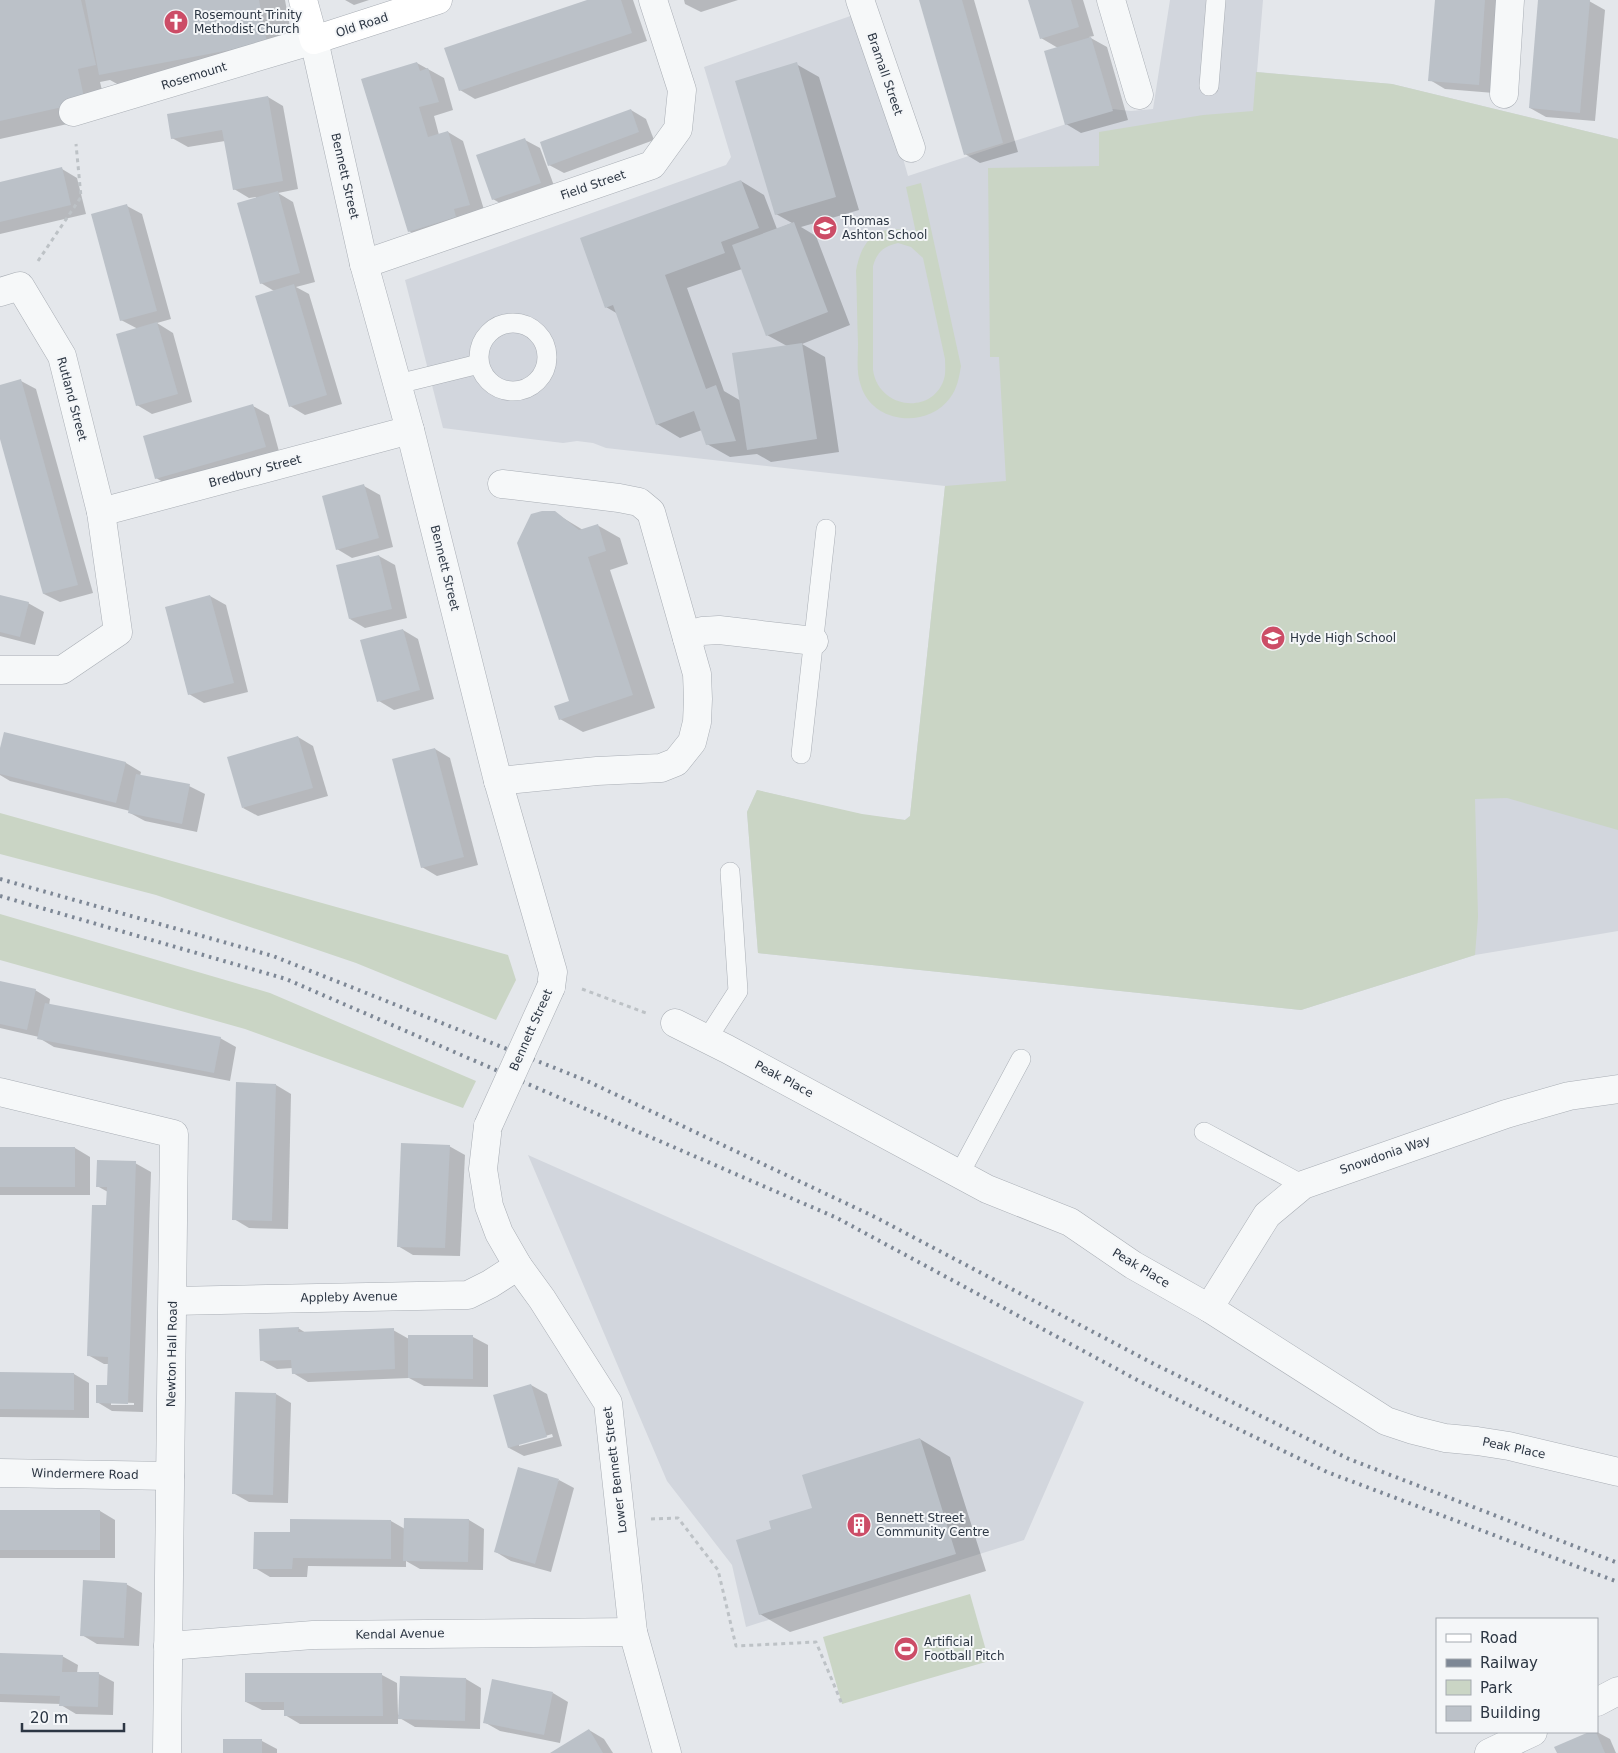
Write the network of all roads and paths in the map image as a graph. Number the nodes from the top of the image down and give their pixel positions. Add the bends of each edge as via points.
1 (303, 0) edge
2 (438, 0) edge
3 (653, 0) edge
4 (860, 0) edge
5 (1111, 0) edge
6 (1216, 0) edge
7 (1510, 0) edge
8 (314, 40) junction
9 (1209, 86) dead end
10 (1504, 94) dead end
11 (1138, 95) dead end
12 (73, 112) joint
13 (910, 148) dead end
14 (364, 264) junction
15 (10, 289) edge
16 (479, 364) dead end
17 (398, 384) junction
18 (410, 430) junction
19 (502, 484) dead end
20 (101, 512) junction
21 (826, 529) dead end
22 (687, 638) junction
23 (814, 641) junction
24 (0, 670) edge
25 (801, 754) dead end
26 (498, 780) junction
27 (730, 872) dead end
28 (551, 983) junction
29 (675, 1023) joint
30 (706, 1039) junction
31 (1021, 1059) dead end
32 (1618, 1089) edge
33 (0, 1092) edge
34 (488, 1126) joint
35 (1204, 1132) dead end
36 (960, 1173) junction
37 (1303, 1185) junction
38 (518, 1266) junction
39 (173, 1302) junction
40 (1209, 1308) junction
41 (1618, 1472) edge
42 (0, 1473) edge
43 (170, 1476) junction
44 (621, 1521) junction
45 (633, 1632) junction
46 (168, 1646) junction
47 (1618, 1691) edge
48 (1598, 1701) edge
49 (842, 1704) dead end
50 (1532, 1733) edge
51 (167, 1753) edge
52 (667, 1753) edge
53 (1489, 1753) edge

1 - 8 main road, Bennett Street
2 - 8 main road, Old Road
3 - 14 street, Field Street via 682,90 678,129 652,165
4 - 13 street, Bramall Street
5 - 11 street
6 - 9 lane
7 - 10 street
8 - 12 street, Rosemount
8 - 14 street, Bennett Street
12 - 15 path via 81,197
14 - 17 street, Bennett Street
15 - 20 street, Rutland Street via 62,356
16 - 17 lane
17 - 18 street, Bennett Street
18 - 20 street, Bredbury Street
18 - 26 street, Bennett Street
19 - 22 street via 619,498 646,506 651,512
20 - 24 street, Rutland Street via 118,632 62,670
21 - 23 lane
22 - 23 street via 702,631 719,630
22 - 26 street via 697,674 697,722 692,742 676,762 661,768
23 - 25 lane
26 - 28 street, Bennett Street via 551,962
27 - 30 lane via 738,991
28 - 29 path
28 - 34 street, Bennett Street, bridge
29 - 30 street, Peak Place
30 - 36 street, Peak Place
31 - 36 lane
32 - 37 street, Snowdonia Way via 1569,1096 1506,1114
33 - 39 street, Newton Hall Road via 174,1134
34 - 38 street, Lower Bennett Street via 483,1169 489,1206 499,1233
35 - 37 lane
36 - 40 street, Peak Place via 987,1190 1070,1222 1133,1265
37 - 40 street, Snowdonia Way via 1267,1215
38 - 39 street, Appleby Avenue via 468,1296
38 - 44 street, Lower Bennett Street via 608,1403
39 - 43 street, Newton Hall Road
40 - 41 street, Peak Place via 1386,1421 1445,1438 1509,1446
42 - 43 street, Windermere Road
43 - 46 street, Newton Hall Road
44 - 45 street, Lower Bennett Street
44 - 49 path via 678,1518 718,1570 736,1646 816,1642
45 - 46 street, Kendal Avenue via 313,1635
45 - 52 street, Lower Bennett Street
46 - 51 street, Newton Hall Road
47 - 48 street
50 - 53 street

